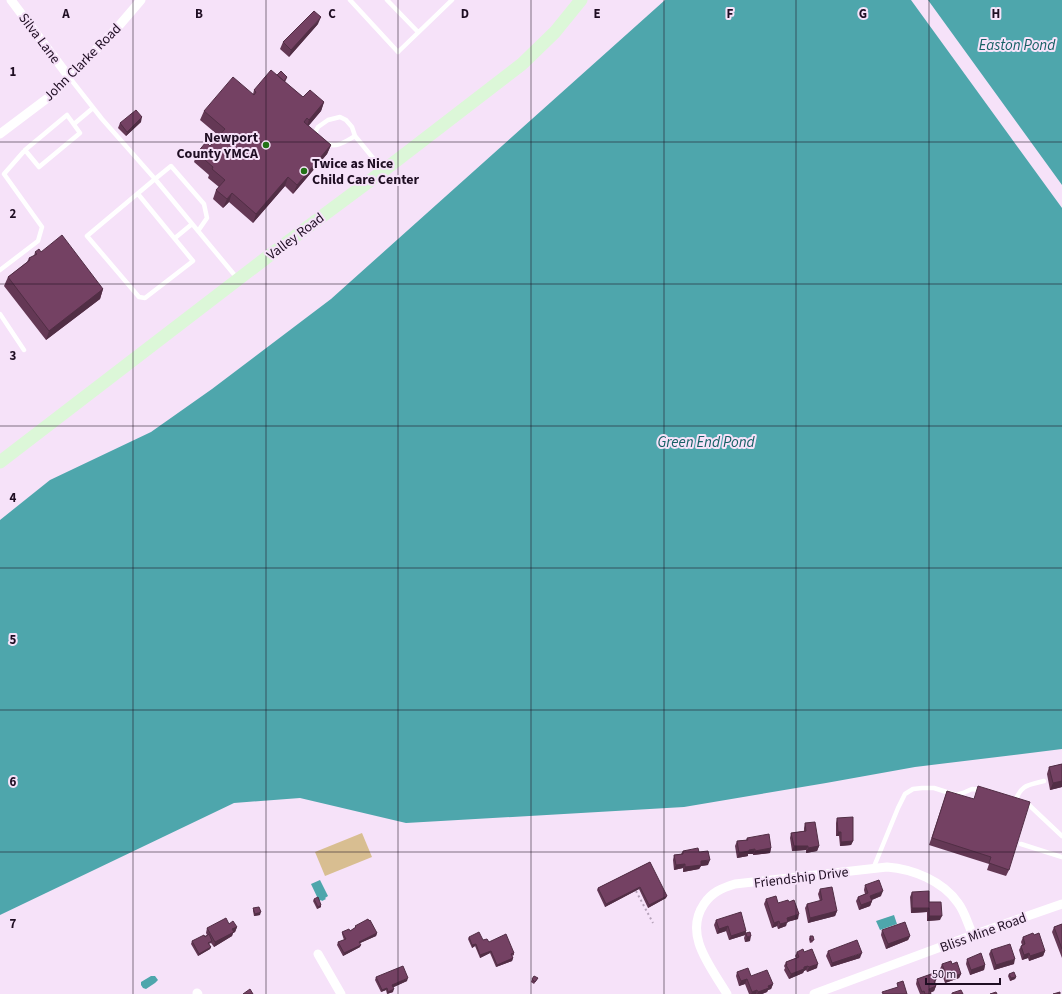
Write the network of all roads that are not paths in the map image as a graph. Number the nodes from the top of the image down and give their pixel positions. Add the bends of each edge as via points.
1 (10, 0) edge
2 (141, 0) edge
3 (350, 0) edge
4 (387, 0) edge
5 (452, 0) edge
6 (581, 0) edge
7 (418, 32) junction
8 (69, 77) junction
9 (93, 108) junction
10 (74, 124) junction
11 (0, 134) edge
12 (355, 136) junction
13 (25, 150) junction
14 (383, 171) junction
15 (2, 176) edge
16 (155, 179) junction
17 (138, 194) junction
18 (192, 224) junction
19 (198, 231) junction
20 (174, 238) junction
21 (0, 270) edge
22 (238, 279) junction
23 (0, 314) edge
24 (24, 350) dead end
25 (0, 462) edge
26 (1044, 782) dead end
27 (985, 791) edge
28 (1008, 798) edge
29 (1016, 800) junction
30 (1062, 836) edge
31 (1021, 844) edge
32 (1062, 858) edge
33 (873, 869) junction
34 (1062, 904) edge
35 (973, 935) junction
36 (318, 954) dead end
37 (828, 992) edge
38 (341, 994) edge
39 (727, 994) edge
40 (814, 994) edge

1 - 8 street, Silva Lane
2 - 8 street, John Clarke Road
3 - 7 lane via 398,52
4 - 7 lane
5 - 7 lane
6 - 14 main road, Valley Road via 555,32 522,64
8 - 9 lane
8 - 11 street, John Clarke Road via 53,94
9 - 10 lane
9 - 16 lane
10 - 13 lane via 67,115
10 - 13 lane via 80,133 39,167
12 - 12 lane via 352,127 340,117 328,120 316,131 319,138 329,145 342,143
12 - 14 lane
13 - 15 lane
14 - 22 main road, Valley Road
15 - 21 lane via 42,227 38,241
16 - 17 lane
16 - 18 lane
16 - 19 lane via 171,166 204,204 207,218
17 - 20 lane
17 - 20 lane via 87,236 139,297 145,298 193,261
18 - 19 lane
18 - 20 lane
19 - 22 lane
22 - 25 main road, Valley Road
23 - 24 lane
26 - 29 lane via 1020,789
27 - 33 lane via 972,789 956,795 934,788 922,788 905,794
28 - 29 lane
29 - 30 lane via 1029,805
31 - 32 lane
33 - 35 street, Friendship Drive via 899,868 939,885 959,904
33 - 39 street, Friendship Drive via 735,884 715,892 701,908 696,930 702,953
34 - 35 street, Bliss Mine Road
35 - 37 street, Bliss Mine Road
36 - 38 street
37 - 40 street, Bliss Mine Road

